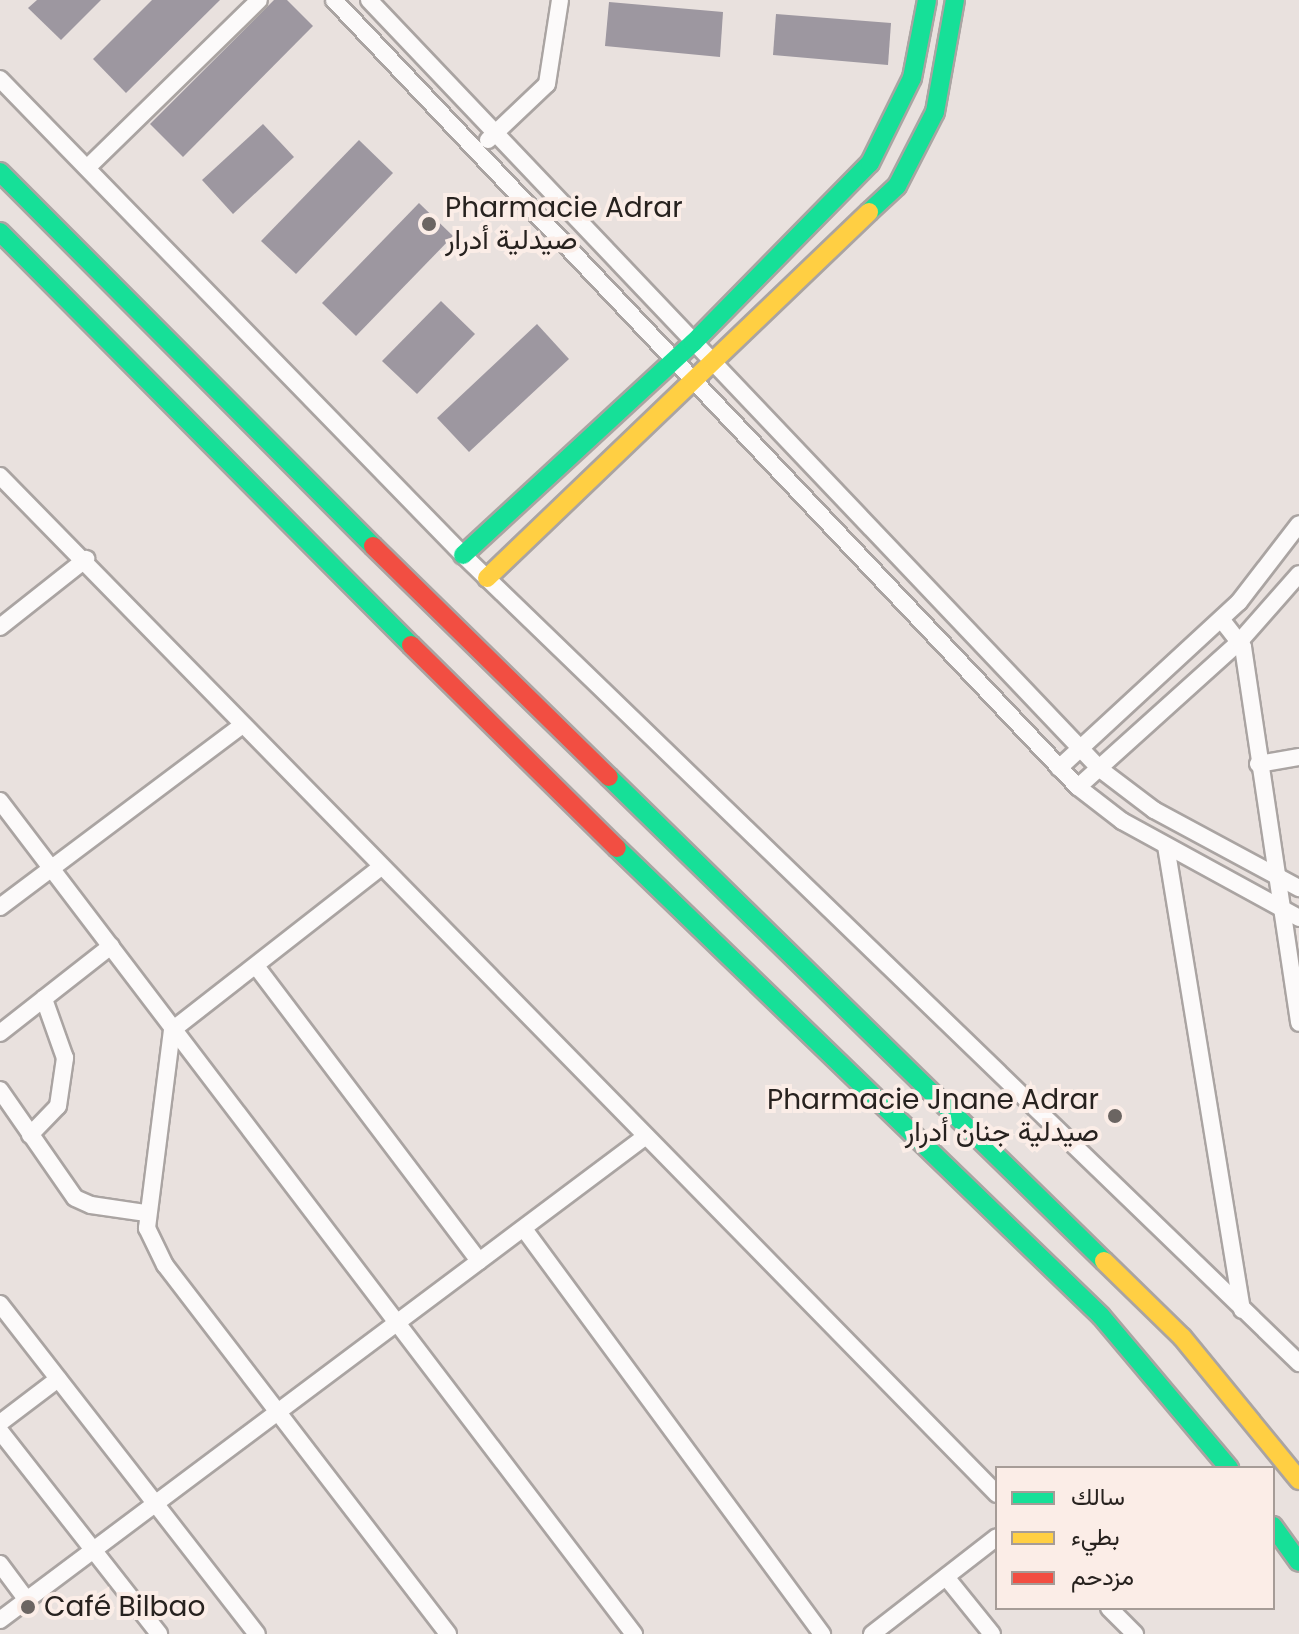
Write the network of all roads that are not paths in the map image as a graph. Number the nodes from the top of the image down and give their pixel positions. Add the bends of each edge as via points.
1 (259, 0) edge
2 (334, 0) edge
3 (369, 0) edge
4 (560, 0) edge
5 (927, 0) edge
6 (955, 0) edge
7 (0, 79) edge
8 (495, 134) junction
9 (477, 151) junction
10 (87, 168) junction
11 (0, 172) edge
12 (0, 232) edge
13 (693, 343) junction
14 (675, 360) junction
15 (713, 364) junction
16 (695, 381) junction
17 (0, 476) edge
18 (1299, 524) edge
19 (463, 555) junction
20 (86, 559) junction
21 (1270, 567) junction
22 (487, 578) junction
23 (1296, 579) edge
24 (1221, 619) junction
25 (0, 627) edge
26 (1240, 641) junction
27 (242, 725) junction
28 (1081, 750) junction
29 (1299, 757) edge
30 (1258, 764) junction
31 (1059, 768) junction
32 (1100, 769) junction
33 (1078, 787) junction
34 (0, 801) edge
35 (1166, 846) junction
36 (381, 867) junction
37 (49, 870) junction
38 (1275, 877) junction
39 (1299, 888) edge
40 (0, 907) edge
41 (1281, 909) junction
42 (1299, 918) edge
43 (111, 946) junction
44 (256, 966) junction
45 (44, 999) junction
46 (1299, 1023) edge
47 (172, 1030) junction
48 (0, 1033) edge
49 (0, 1090) edge
50 (30, 1135) junction
51 (646, 1136) junction
52 (146, 1213) junction
53 (524, 1229) junction
54 (479, 1261) junction
55 (0, 1304) edge
56 (1242, 1310) junction
57 (399, 1323) junction
58 (1299, 1363) edge
59 (58, 1379) junction
60 (279, 1413) junction
61 (0, 1423) edge
62 (0, 1431) edge
63 (1227, 1466) edge
64 (1299, 1480) edge
65 (995, 1492) edge
66 (152, 1502) junction
67 (1275, 1529) edge
68 (995, 1539) edge
69 (90, 1548) junction
70 (1299, 1562) edge
71 (0, 1564) edge
72 (946, 1577) junction
73 (26, 1599) junction
74 (1111, 1610) edge
75 (0, 1620) edge
76 (159, 1634) edge
77 (257, 1634) edge
78 (448, 1634) edge
79 (634, 1634) edge
80 (822, 1634) edge
81 (872, 1634) edge
82 (992, 1634) edge
83 (1135, 1634) edge

1 - 10 street
2 - 9 street
3 - 8 street
4 - 8 street via 547,84
5 - 13 main road via 912,78 877,154
6 - 15 main road via 935,112 897,186
7 - 10 street
8 - 9 street
8 - 13 street
9 - 14 street
10 - 19 street
11 - 64 main road via 404,577 1182,1337
12 - 63 main road via 470,705 1101,1316
13 - 14 main road
13 - 15 street
14 - 16 street
14 - 19 main road
15 - 16 main road
15 - 28 street
16 - 22 main road
16 - 31 street
17 - 20 street
18 - 21 street
19 - 22 street
20 - 25 street
20 - 27 street
21 - 23 street
21 - 24 street
22 - 56 street
23 - 26 street
24 - 26 street
24 - 28 street
26 - 30 street
26 - 32 street
27 - 36 street
27 - 37 street
28 - 31 street
28 - 32 street
29 - 30 street
30 - 38 street
31 - 33 street
32 - 33 street
32 - 38 street via 1154,810
33 - 35 street
34 - 37 street
35 - 41 street
35 - 56 street
36 - 44 street
36 - 51 street
37 - 40 street
37 - 43 street
38 - 39 street
38 - 41 street
41 - 42 street
41 - 46 street
43 - 45 street
43 - 47 street
44 - 47 street
44 - 54 street
45 - 48 street
45 - 50 street via 65,1058 58,1106
47 - 52 street
47 - 57 street
49 - 50 street
50 - 52 street via 75,1198
51 - 53 street
51 - 65 street
52 - 60 street via 147,1228 165,1265
53 - 54 street
53 - 80 street
54 - 57 street
55 - 59 street
56 - 58 street
57 - 60 street
57 - 79 street
59 - 61 street
59 - 66 street
60 - 66 street
60 - 78 street
62 - 69 street
66 - 69 street
66 - 77 street
67 - 70 main road
68 - 72 street
69 - 73 street
69 - 76 street
71 - 73 street
72 - 81 street
72 - 82 street
73 - 75 street
74 - 83 street

